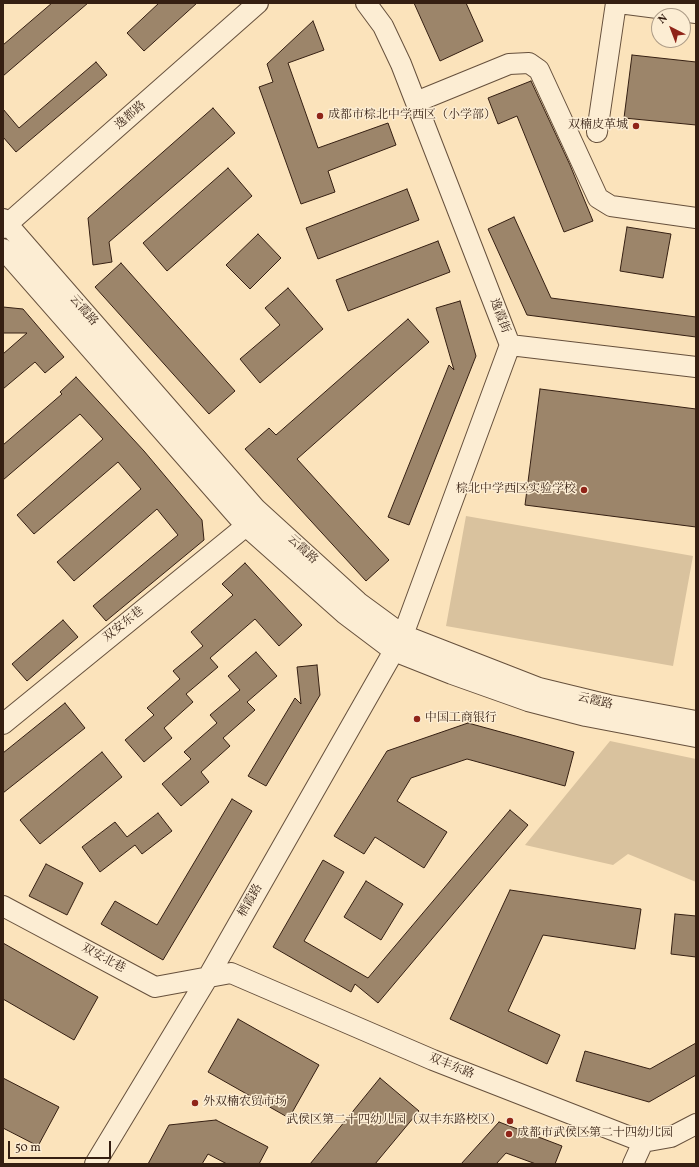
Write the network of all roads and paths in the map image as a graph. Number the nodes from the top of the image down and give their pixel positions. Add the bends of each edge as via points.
1 (258, 3) edge
2 (366, 3) edge
3 (617, 3) edge
4 (696, 13) edge
5 (416, 102) junction
6 (597, 132) dead end
7 (696, 218) edge
8 (4, 224) edge
9 (3, 249) edge
10 (510, 345) junction
11 (696, 367) edge
12 (246, 526) junction
13 (399, 643) junction
14 (696, 721) edge
15 (3, 724) edge
16 (696, 737) edge
17 (3, 906) edge
18 (208, 977) junction
19 (696, 1124) edge
20 (643, 1142) junction
21 (95, 1164) edge
22 (633, 1164) edge

1 - 8 street, 逸都路
2 - 5 street, 逸霞街 via 383,26
3 - 4 street
3 - 6 street
5 - 7 street via 509,64 529,63 540,70 598,198 610,206
5 - 10 street, 逸霞街
8 - 13 street, 云霞路 via 256,509
9 - 12 street
10 - 11 street
10 - 13 street, 逸霞街
12 - 13 street via 346,614
12 - 15 street, 双安东巷
13 - 14 street, 云霞路 via 539,688 610,705
13 - 16 street via 452,674 528,701 586,716
13 - 18 street, 栖霞路
17 - 18 street, 双安北巷 via 155,988
18 - 20 street, 双丰东路 via 231,973 433,1060
18 - 21 street, 栖霞路
19 - 20 street via 671,1137
20 - 22 street

